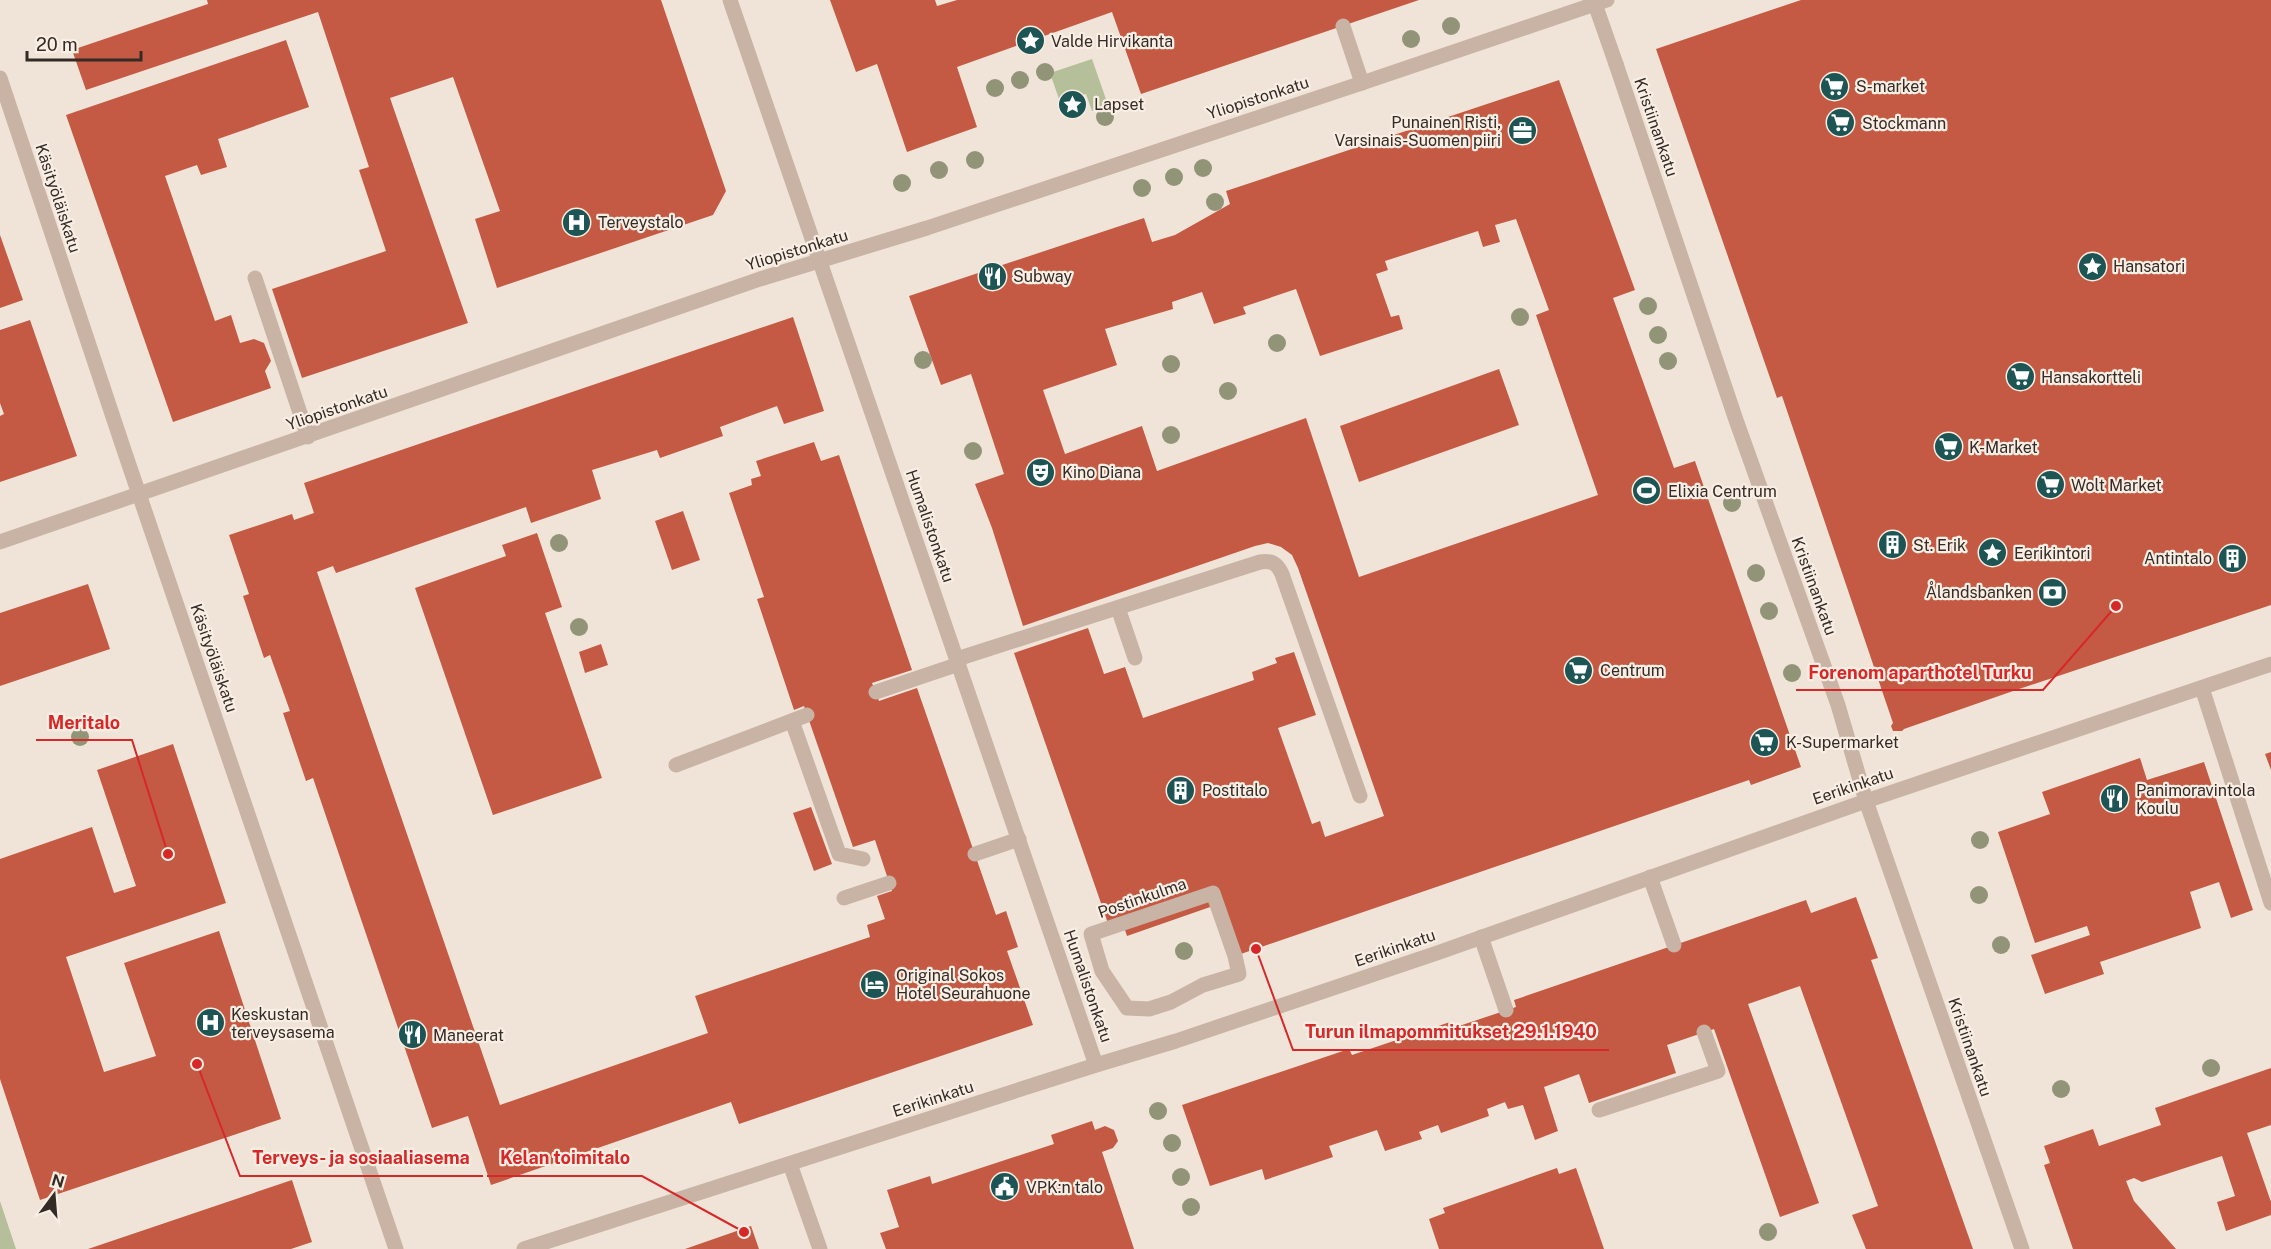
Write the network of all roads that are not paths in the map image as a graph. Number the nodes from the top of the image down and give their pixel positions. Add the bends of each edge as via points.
1 (730, 0) edge
2 (1601, 2) edge
3 (1343, 26) dead end
4 (0, 78) edge
5 (1362, 83) junction
6 (820, 261) junction
7 (255, 278) dead end
8 (308, 437) junction
9 (139, 495) junction
10 (0, 542) edge
11 (1118, 608) junction
12 (1135, 658) dead end
13 (958, 662) junction
14 (2271, 664) edge
15 (2202, 688) junction
16 (876, 692) dead end
17 (807, 715) dead end
18 (792, 721) junction
19 (676, 765) dead end
20 (1360, 796) dead end
21 (1866, 801) junction
22 (1019, 839) junction
23 (975, 854) dead end
24 (863, 859) dead end
25 (1650, 877) junction
26 (890, 883) dead end
27 (844, 898) dead end
28 (2271, 903) edge
29 (1480, 937) junction
30 (1674, 945) dead end
31 (1235, 956) joint
32 (1506, 1010) dead end
33 (1704, 1032) dead end
34 (1096, 1065) junction
35 (1599, 1110) dead end
36 (790, 1164) junction
37 (396, 1249) edge
38 (524, 1249) edge
39 (820, 1249) edge
40 (2022, 1249) edge

1 - 6 street, Humalistonkatu
2 - 5 street, Yliopistonkatu
2 - 21 street, Kristiinankatu via 1616,64 1736,420 1838,705
3 - 5 street
4 - 9 street, Käsityöläiskatu
5 - 6 street, Yliopistonkatu
6 - 8 street, Yliopistonkatu
6 - 13 street, Humalistonkatu
7 - 8 street
8 - 9 street, Yliopistonkatu
9 - 10 street, Yliopistonkatu
9 - 37 street, Käsityöläiskatu
11 - 12 street
11 - 13 street
11 - 20 street via 1260,562 1278,566
13 - 16 street
13 - 22 street, Humalistonkatu
14 - 15 street, Eerikinkatu
15 - 21 street, Eerikinkatu
15 - 28 street
17 - 18 street
18 - 19 street
18 - 24 street via 840,854
21 - 25 street, Eerikinkatu
21 - 40 street, Kristiinankatu
22 - 23 street
22 - 34 street, Humalistonkatu
25 - 29 street, Eerikinkatu
25 - 30 street
26 - 27 street
29 - 32 street
29 - 34 street, Eerikinkatu
31 - 31 street, Postinkulma via 1239,974 1149,1009 1126,1008 1102,971 1091,934 1213,893
33 - 35 street via 1718,1071
34 - 36 street, Eerikinkatu
36 - 38 street, Eerikinkatu
36 - 39 street

